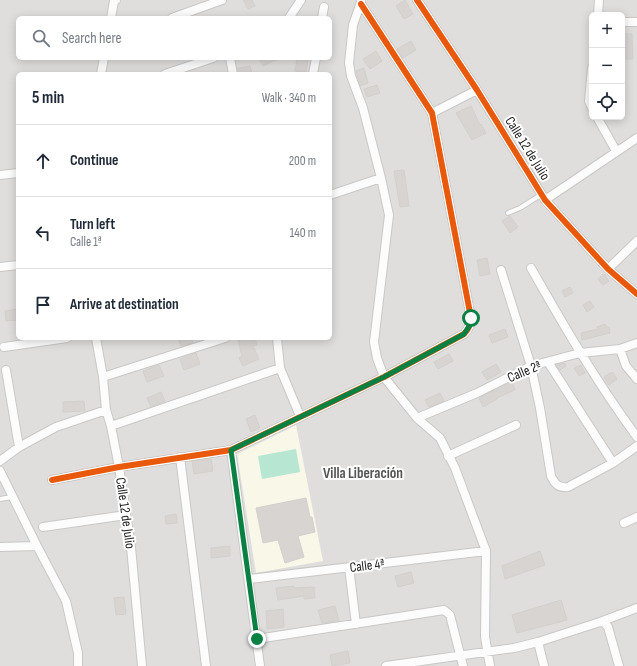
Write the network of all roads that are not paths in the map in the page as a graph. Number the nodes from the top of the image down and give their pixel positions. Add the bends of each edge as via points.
1 (116, 0) edge
2 (222, 0) edge
3 (301, 0) edge
4 (417, 0) edge
5 (599, 0) edge
6 (361, 2) edge
7 (324, 7) dead end
8 (598, 12) edge
9 (111, 16) edge
10 (178, 16) edge
11 (290, 16) edge
12 (322, 16) edge
13 (625, 22) edge
14 (637, 22) edge
15 (104, 60) edge
16 (209, 60) edge
17 (230, 60) edge
18 (316, 60) edge
19 (188, 70) edge
20 (101, 72) edge
21 (176, 72) edge
22 (233, 72) edge
23 (313, 72) edge
24 (477, 90) junction
25 (432, 113) junction
26 (599, 120) edge
27 (637, 138) edge
28 (616, 151) junction
29 (16, 173) edge
30 (0, 175) edge
31 (381, 178) junction
32 (332, 194) edge
33 (544, 197) junction
34 (508, 213) dead end
35 (637, 241) edge
36 (16, 265) edge
37 (0, 267) edge
38 (531, 268) dead end
39 (608, 269) junction
40 (501, 270) dead end
41 (637, 294) edge
42 (53, 340) edge
43 (96, 340) edge
44 (219, 340) edge
45 (277, 340) edge
46 (637, 343) edge
47 (4, 347) dead end
48 (620, 349) junction
49 (580, 353) junction
50 (548, 362) junction
51 (531, 366) junction
52 (280, 368) junction
53 (6, 370) dead end
54 (103, 377) junction
55 (384, 377) junction
56 (637, 379) edge
57 (106, 410) junction
58 (300, 416) junction
59 (417, 418) junction
60 (516, 425) dead end
61 (111, 426) junction
62 (637, 437) edge
63 (637, 446) edge
64 (19, 447) junction
65 (231, 450) junction
66 (448, 456) junction
67 (180, 457) junction
68 (0, 461) edge
69 (613, 463) junction
70 (119, 467) junction
71 (0, 471) edge
72 (52, 480) dead end
73 (12, 496) junction
74 (0, 499) edge
75 (126, 515) junction
76 (637, 517) edge
77 (624, 523) dead end
78 (43, 527) dead end
79 (37, 546) junction
80 (0, 547) edge
81 (486, 551) junction
82 (349, 567) junction
83 (249, 579) junction
84 (637, 608) edge
85 (600, 622) junction
86 (356, 624) junction
87 (257, 639) junction
88 (538, 642) junction
89 (487, 652) junction
90 (460, 655) junction
91 (78, 666) edge
92 (142, 666) edge
93 (206, 666) edge
94 (260, 666) edge
95 (386, 666) edge
96 (463, 666) edge
97 (490, 666) edge
98 (544, 666) edge
99 (619, 666) edge

1 - 9 street
2 - 10 street
3 - 11 street
4 - 24 street, Calle 12 de Julio
5 - 8 street
6 - 25 street
6 - 31 street via 353,25 349,63
7 - 12 street
13 - 14 street
15 - 20 street
16 - 19 street
17 - 22 street
18 - 23 street
19 - 21 street
24 - 25 street
24 - 33 street, Calle 12 de Julio
25 - 55 street via 471,318 470,325 464,334
26 - 28 street
27 - 28 street
28 - 33 street
29 - 30 street
31 - 32 street
31 - 55 street via 389,215 374,342
33 - 34 lane
33 - 39 street, Calle 12 de Julio
35 - 39 street
36 - 37 street
38 - 49 street
39 - 41 street, Calle 12 de Julio
40 - 51 street
42 - 47 street
43 - 54 street, Calle 12 de Julio
44 - 54 street
45 - 52 street
46 - 48 street, Calle 2ª
48 - 49 street, Calle 2ª
48 - 56 street via 626,366
49 - 50 street, Calle 2ª
49 - 62 street
50 - 51 street, Calle 2ª
50 - 69 street
51 - 59 street, Calle 2ª via 477,393
51 - 69 street via 551,476 557,486 568,487
52 - 58 street
52 - 61 street
53 - 64 street
54 - 57 street, Calle 12 de Julio
55 - 58 street
55 - 59 street
57 - 61 street, Calle 12 de Julio
57 - 64 street via 56,427
58 - 65 street
59 - 66 street via 440,438
60 - 66 street
61 - 70 street, Calle 12 de Julio
63 - 69 street
64 - 68 street
65 - 67 street
65 - 83 street
66 - 81 street via 455,468
67 - 70 street
67 - 93 street
70 - 72 street
70 - 75 street, Calle 12 de Julio
71 - 73 street
73 - 74 lane
73 - 79 street
75 - 78 street
75 - 92 street, Calle 12 de Julio
76 - 77 street
79 - 80 street
79 - 91 street via 66,601 78,653
81 - 82 street, Calle 4ª
81 - 89 street
82 - 83 street, Calle 4ª
82 - 86 street
83 - 87 street
84 - 85 street
85 - 88 street
85 - 99 street via 608,627
86 - 87 street
86 - 90 street via 444,610 450,615
87 - 94 street
88 - 89 street
88 - 98 street
89 - 90 street
89 - 97 street
90 - 95 street
90 - 96 street

